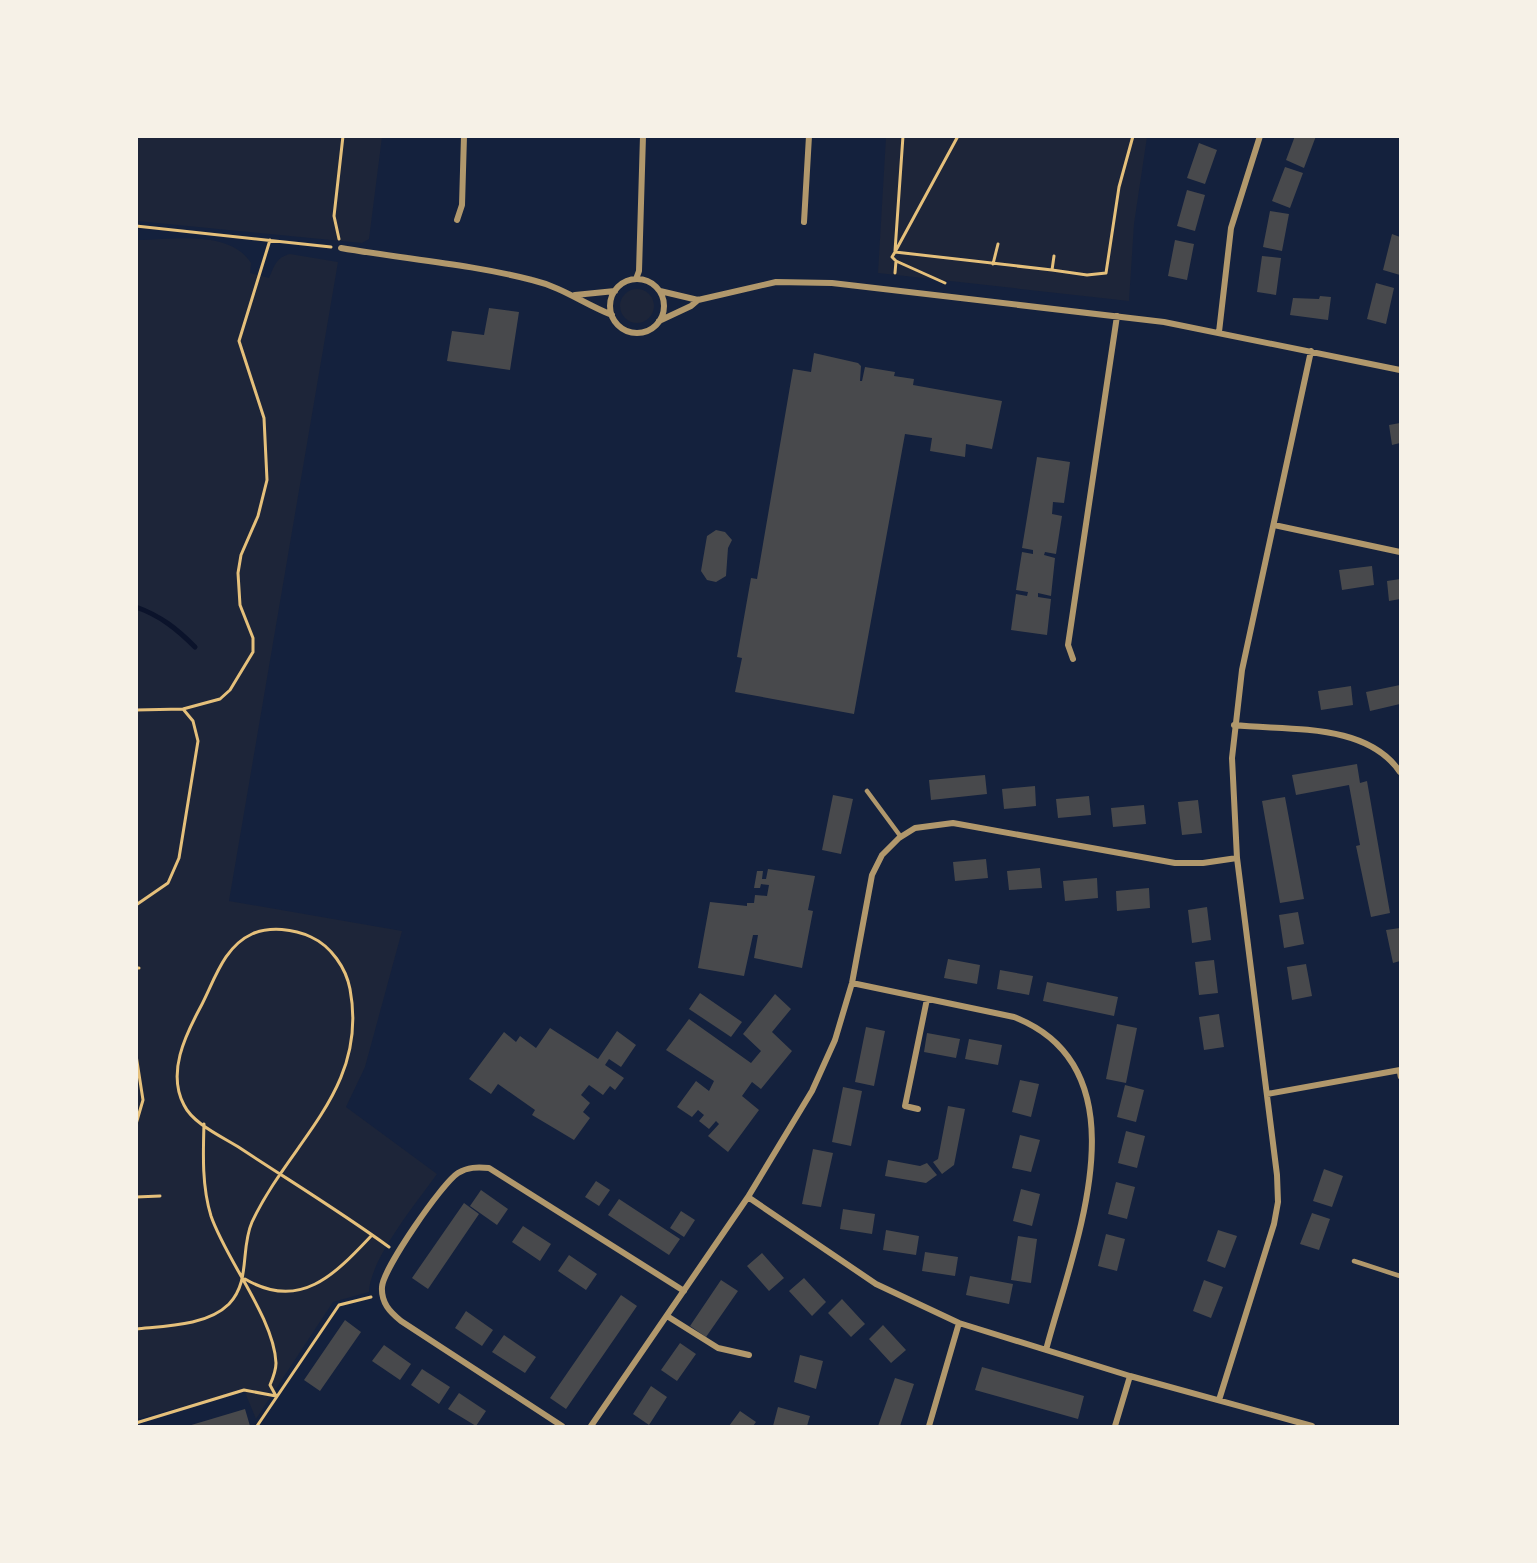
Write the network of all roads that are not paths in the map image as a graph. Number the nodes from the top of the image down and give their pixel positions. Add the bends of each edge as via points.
1 (464, 136) edge
2 (644, 136) edge
3 (809, 136) edge
4 (1260, 136) edge
5 (457, 220) dead end
6 (804, 222) dead end
7 (340, 249) road end
8 (636, 279) junction
9 (615, 291) junction
10 (660, 291) junction
11 (575, 295) junction
12 (698, 300) junction
13 (612, 315) junction
14 (1117, 316) junction
15 (659, 321) junction
16 (1219, 332) junction
17 (1311, 351) junction
18 (1401, 370) edge
19 (1274, 525) junction
20 (1401, 552) edge
21 (1074, 659) dead end
22 (1234, 725) junction
23 (1401, 772) edge
24 (867, 791) dead end
25 (901, 837) junction
26 (1237, 858) junction
27 (852, 983) junction
28 (927, 999) junction
29 (1400, 1073) edge
30 (1267, 1094) junction
31 (918, 1109) dead end
32 (748, 1197) junction
33 (1354, 1261) dead end
34 (1401, 1276) edge
35 (684, 1291) junction
36 (668, 1316) junction
37 (960, 1323) junction
38 (1047, 1350) junction
39 (749, 1355) dead end
40 (1130, 1376) junction
41 (1219, 1400) junction
42 (562, 1426) edge
43 (591, 1426) edge
44 (929, 1426) edge
45 (1115, 1426) edge
46 (1312, 1426) edge

1 - 5 street via 462,205
2 - 8 street
3 - 6 street
4 - 16 street via 1232,228
7 - 11 street via 532,280
8 - 9 street
8 - 10 street
9 - 11 street
9 - 13 street via 611,298
10 - 12 street
10 - 15 street via 664,306
11 - 13 street via 581,302
12 - 14 street via 776,282 811,281
12 - 15 street
13 - 15 street via 622,328 638,333
14 - 16 street
14 - 21 street via 1068,645
16 - 17 street
17 - 18 street
17 - 19 street
19 - 20 street
19 - 22 street
22 - 23 street via 1347,735 1374,747
22 - 26 street via 1232,798
24 - 25 lane
25 - 26 street via 915,828 954,823 1175,863
25 - 27 street via 882,855 872,875
26 - 30 street
27 - 28 street
27 - 32 street via 835,1040 812,1091
28 - 31 street via 905,1106
28 - 38 street via 1014,1017 1042,1030 1071,1060 1088,1094 1092,1137 1088,1184
29 - 30 street
30 - 41 street via 1277,1175 1275,1224
32 - 35 street
32 - 37 street via 876,1284
33 - 34 lane
35 - 36 street
35 - 42 street via 489,1168 467,1168 447,1182 388,1266 381,1285 384,1303 401,1322
36 - 39 street via 718,1348
36 - 43 street
37 - 38 street
37 - 44 street
38 - 40 street
40 - 41 street
40 - 45 street
41 - 46 street

